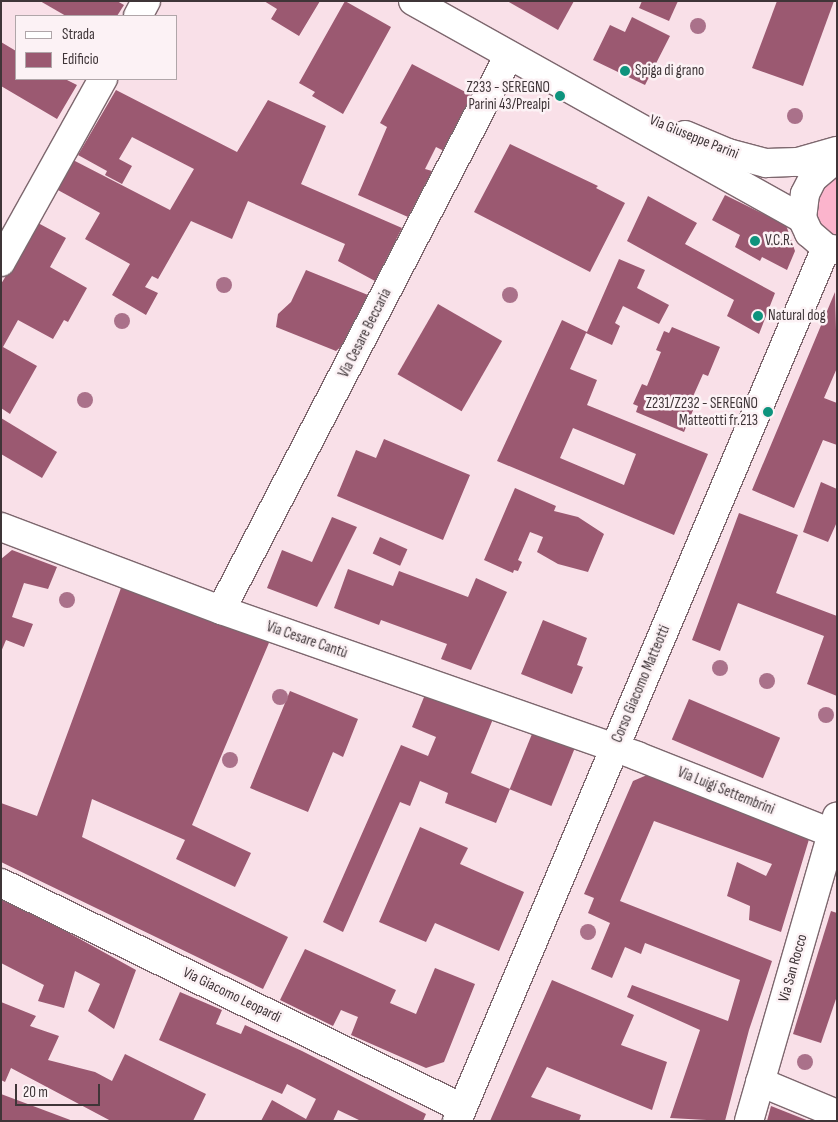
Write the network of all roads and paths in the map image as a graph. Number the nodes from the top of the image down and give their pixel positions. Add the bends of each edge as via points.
1 (146, 1) edge
2 (412, 1) edge
3 (139, 15) edge
4 (509, 55) junction
5 (102, 80) edge
6 (557, 80) junction
7 (837, 151) edge
8 (837, 158) edge
9 (802, 218) junction
10 (831, 249) edge
11 (1, 262) edge
12 (1, 527) edge
13 (221, 610) junction
14 (614, 748) junction
15 (835, 828) edge
16 (1, 883) edge
17 (760, 1082) junction
18 (459, 1114) edge
19 (837, 1114) edge
20 (749, 1121) edge

1 - 3 street
2 - 4 street, Via Giuseppe Parini
4 - 6 street, Via Giuseppe Parini
4 - 13 street, Via Cesare Beccaria
5 - 11 street
6 - 7 street, Via Giuseppe Parini via 728,153 756,160 798,162
6 - 9 street, Via Giuseppe Parini
8 - 9 street via 813,178 805,194
9 - 10 street via 809,233
10 - 14 street, Corso Giacomo Matteotti
12 - 13 street, Via Cesare Cantù
13 - 14 street, Via Cesare Cantù
14 - 15 street, Via Luigi Settembrini
14 - 18 street, Corso Giacomo Matteotti
15 - 17 street, Via San Rocco
16 - 18 street, Via Giacomo Leopardi
17 - 19 street
17 - 20 street, Via San Rocco

